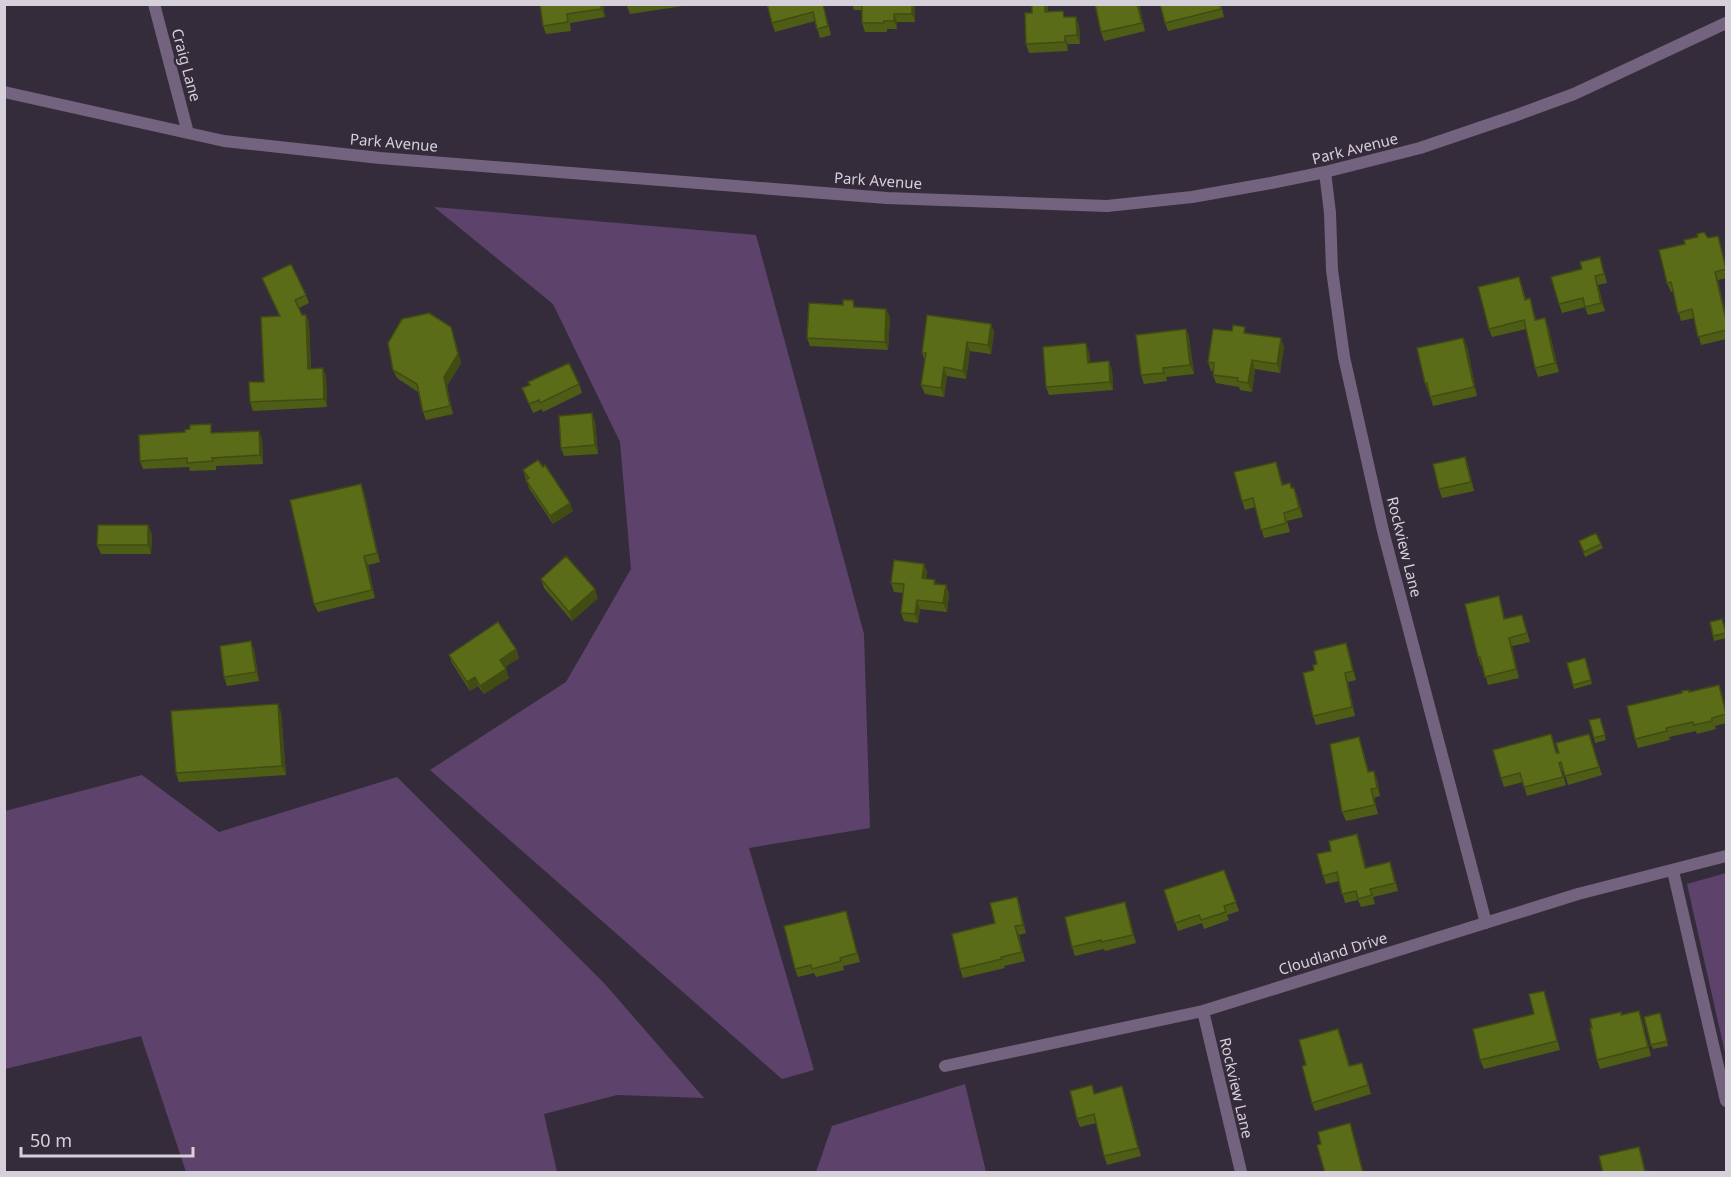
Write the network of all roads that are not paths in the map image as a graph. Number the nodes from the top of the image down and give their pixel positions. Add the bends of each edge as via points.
1 (154, 4) edge
2 (1726, 23) edge
3 (4, 92) edge
4 (188, 133) junction
5 (1325, 172) junction
6 (1726, 856) edge
7 (1673, 871) junction
8 (1486, 923) junction
9 (1203, 1011) junction
10 (945, 1066) dead end
11 (1726, 1101) edge
12 (1241, 1173) edge

1 - 4 street, Craig Lane
2 - 5 street, Park Avenue via 1574,94 1517,116 1420,148
3 - 4 street, Park Avenue
4 - 5 street, Park Avenue via 224,141 381,158 887,198 1074,206 1192,197
5 - 8 street, Rockview Lane via 1332,270 1344,357 1383,531
6 - 7 street, Cloudland Drive
7 - 8 street, Cloudland Drive via 1578,894
7 - 11 street
8 - 9 street, Cloudland Drive
9 - 10 street, Cloudland Drive
9 - 12 street, Rockview Lane

